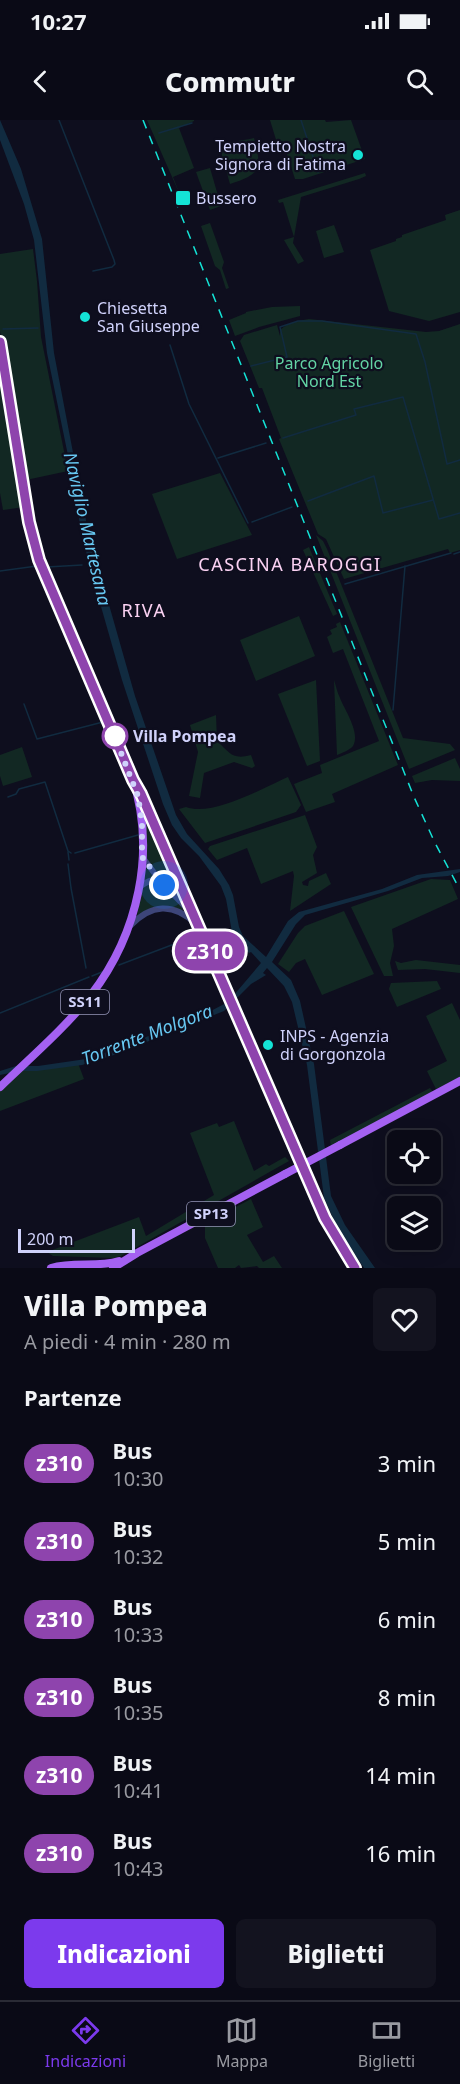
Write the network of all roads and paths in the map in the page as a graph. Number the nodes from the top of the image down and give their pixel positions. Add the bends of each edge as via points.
1 (0, 342) edge
2 (0, 362) edge
3 (22, 479) junction
4 (133, 780) junction
5 (142, 857) junction
6 (158, 878) junction
7 (179, 881) junction
8 (139, 887) junction
9 (189, 908) junction
10 (129, 927) junction
11 (199, 927) junction
12 (460, 1081) edge
13 (0, 1087) edge
14 (137, 1253) junction
15 (76, 1266) edge
16 (51, 1268) edge
17 (113, 1268) edge
18 (355, 1268) edge

1 - 3 main road
2 - 3 main road
3 - 4 main road via 35,547
4 - 5 main road via 141,813
4 - 7 street
5 - 6 street
5 - 8 main road
6 - 7 street
6 - 8 street
6 - 9 street
7 - 9 street
8 - 10 main road, SS11
9 - 11 street
10 - 11 street via 145,913 163,909 183,913
10 - 13 main road, SS11 via 117,956 92,993
11 - 18 street via 325,1218
12 - 14 main road, SP13, bridge
14 - 15 main road, SP13 via 108,1264
14 - 17 main road, SP13
15 - 16 main road, SP13

